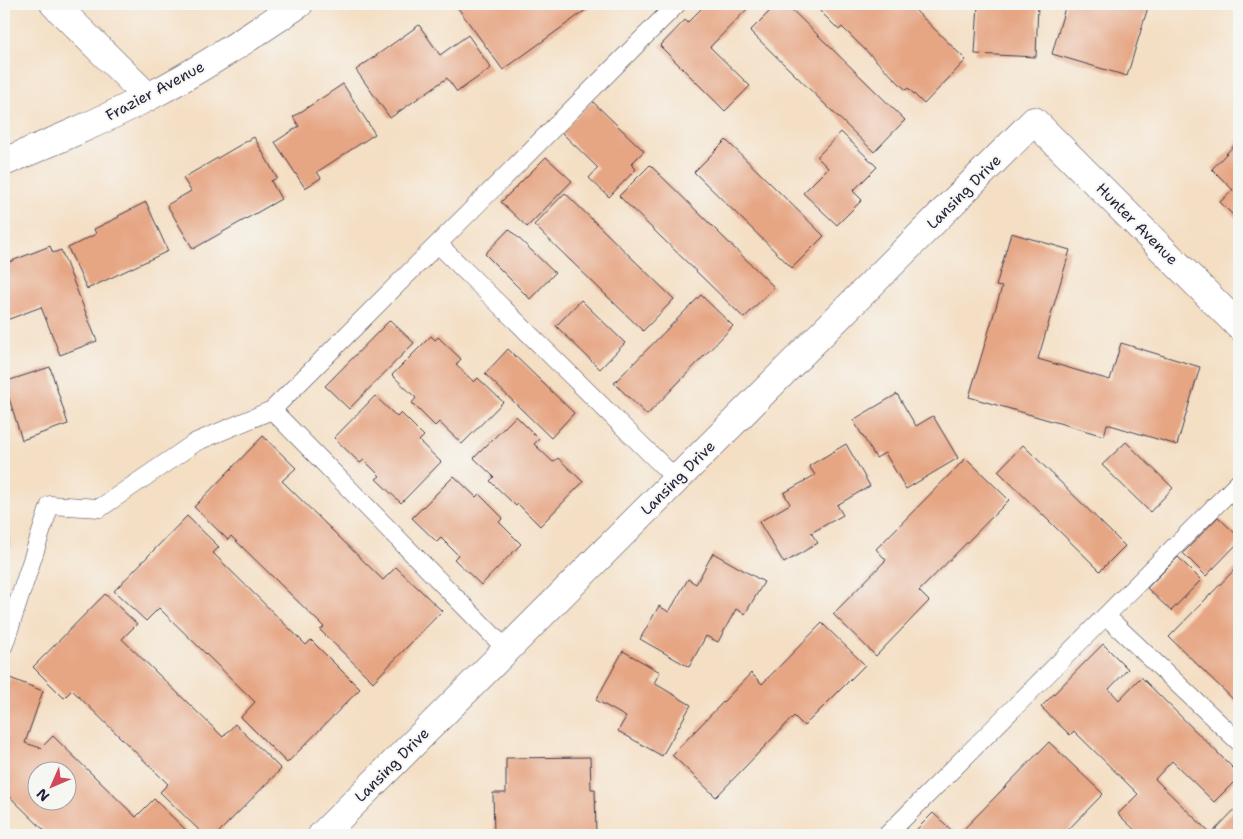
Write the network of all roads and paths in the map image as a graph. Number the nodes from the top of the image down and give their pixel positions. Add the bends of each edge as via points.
1 (54, 4) edge
2 (299, 4) edge
3 (677, 4) edge
4 (148, 97) junction
5 (1034, 121) joint
6 (4, 162) edge
7 (438, 244) junction
8 (1239, 326) edge
9 (272, 410) junction
10 (677, 480) junction
11 (1239, 482) edge
12 (1106, 616) junction
13 (4, 645) edge
14 (506, 650) junction
15 (1239, 742) edge
16 (322, 835) edge
17 (887, 835) edge

1 - 4 street
2 - 4 street, Frazier Avenue via 244,42
3 - 7 lane
4 - 6 street, Frazier Avenue
5 - 8 street, Hunter Avenue
5 - 10 street, Lansing Drive
7 - 9 lane
7 - 10 lane
9 - 13 lane via 196,442 100,508 50,505
9 - 14 lane
10 - 14 street, Lansing Drive
11 - 12 lane
12 - 15 lane
12 - 17 lane
14 - 16 street, Lansing Drive

